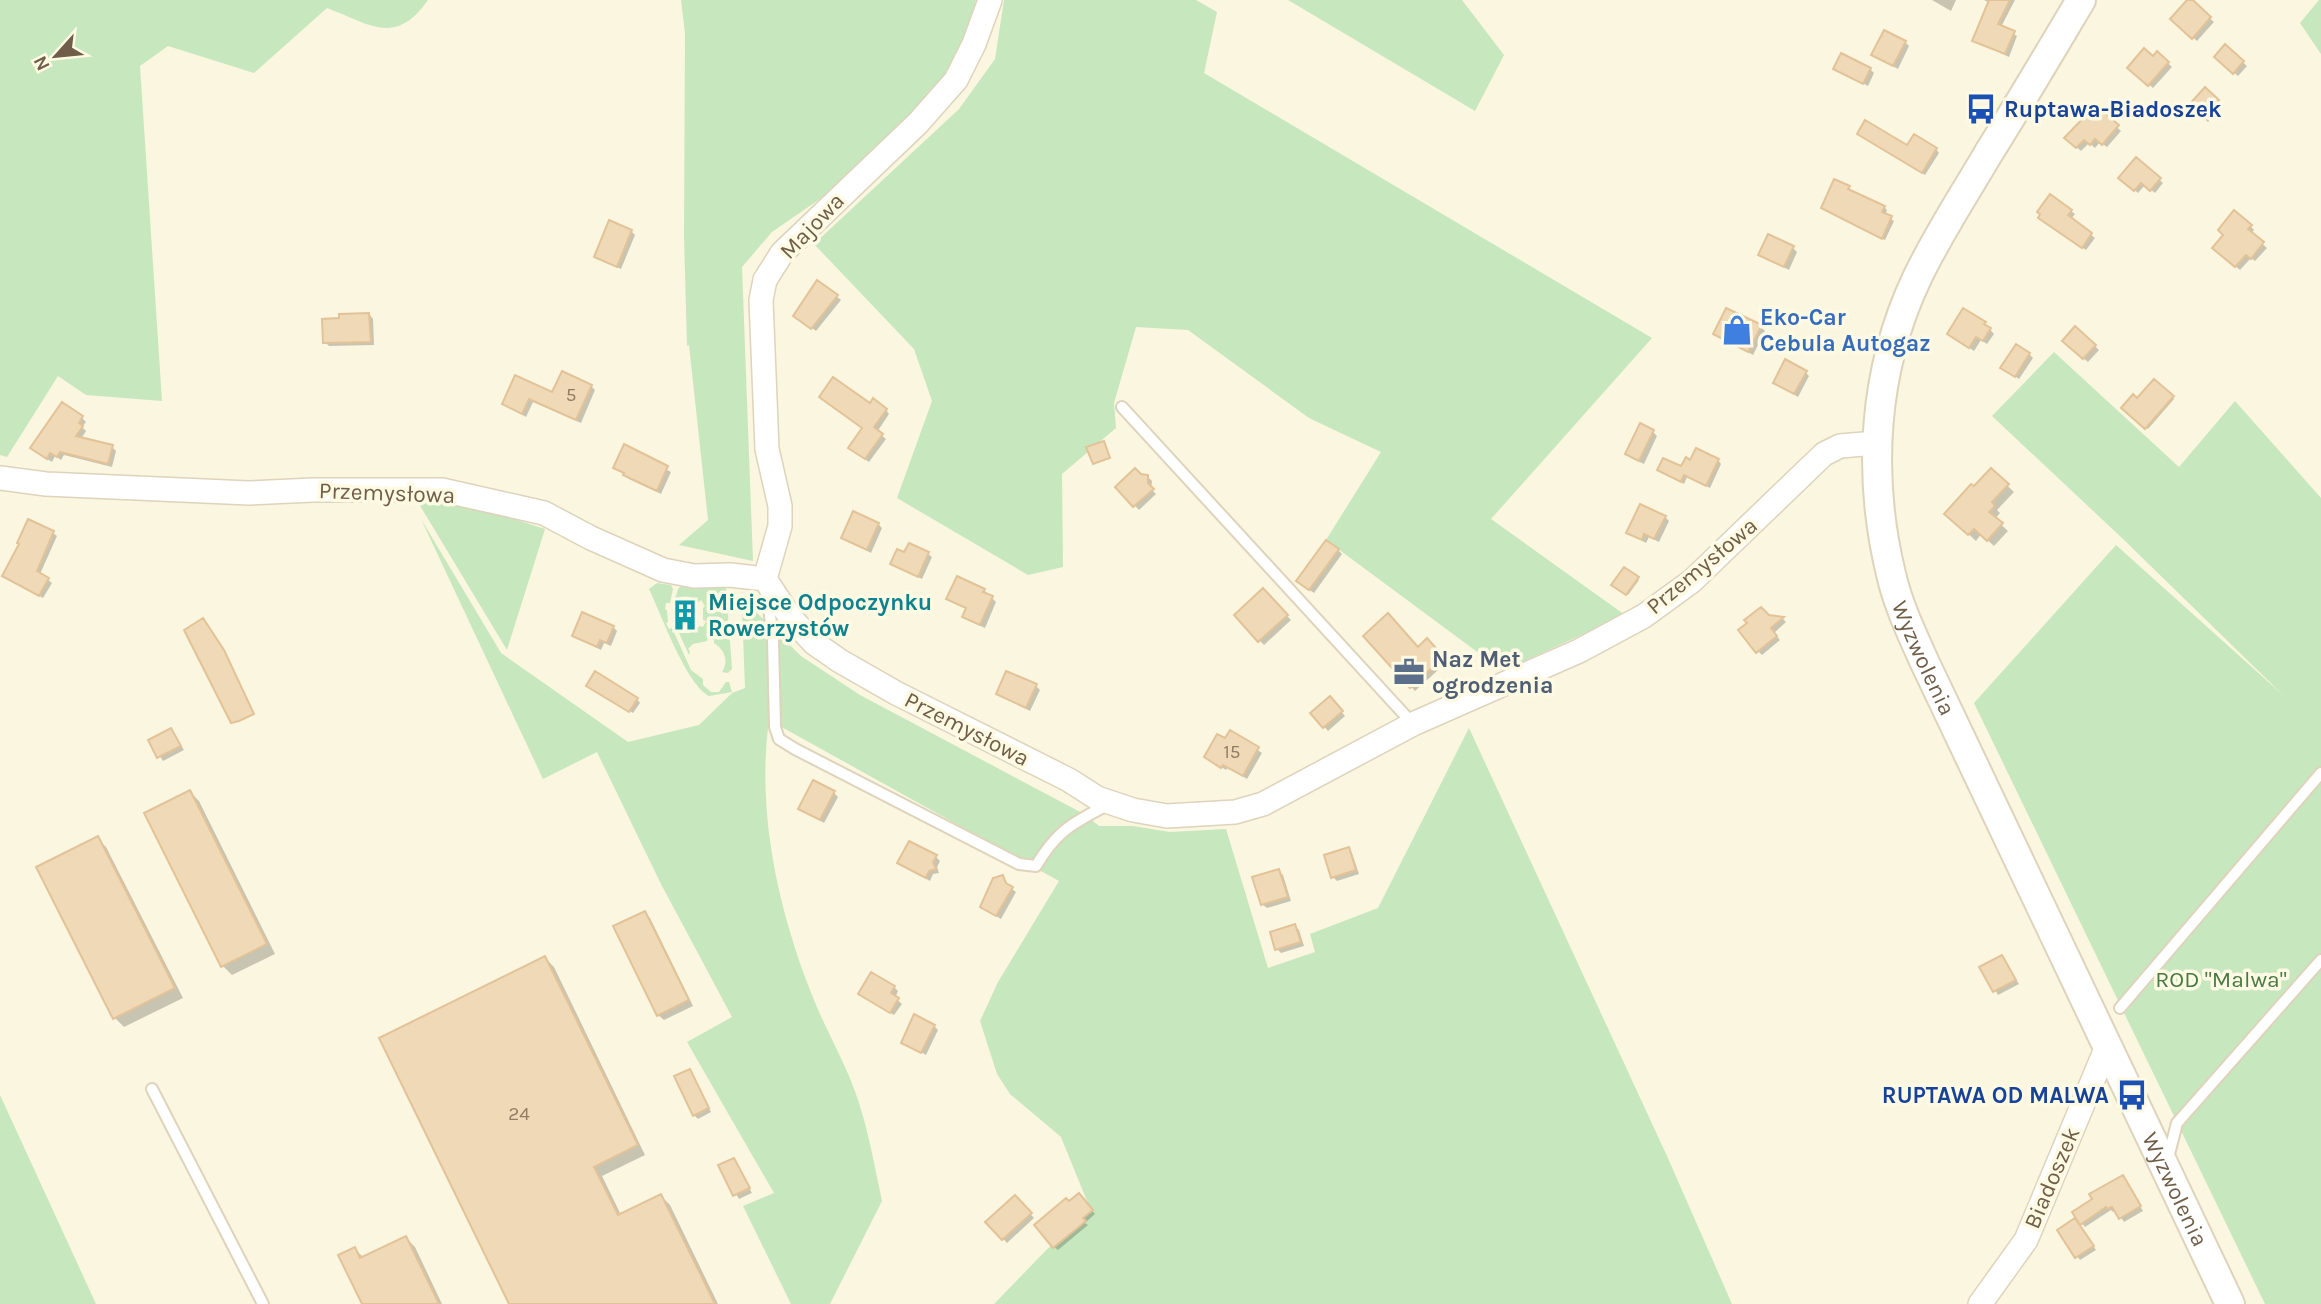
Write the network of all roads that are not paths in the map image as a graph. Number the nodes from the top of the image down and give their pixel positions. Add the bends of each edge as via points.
1 (990, 0) edge
2 (2081, 0) edge
3 (1122, 407) dead end
4 (1876, 443) junction
5 (0, 478) edge
6 (765, 579) junction
7 (1413, 724) junction
8 (2321, 773) edge
9 (1110, 804) junction
10 (2321, 960) edge
11 (2120, 1007) dead end
12 (2108, 1044) junction
13 (152, 1089) dead end
14 (2165, 1167) junction
15 (263, 1304) edge
16 (1980, 1304) edge
17 (2230, 1304) edge

1 - 6 street, Majowa via 956,80 919,123 782,253 765,280 761,325 767,449 780,526
2 - 4 street, Wyzwolenia via 1916,279 1888,360
3 - 7 lane
4 - 7 street, Przemysłowa via 1840,446 1824,454 1692,581 1644,616 1578,651
4 - 12 street, Wyzwolenia via 1880,517 1904,615
5 - 6 street, Przemysłowa via 249,493 442,490 544,513 663,569 694,576
6 - 9 street, Przemysłowa via 790,617 814,643 840,661
6 - 9 lane via 779,739 1019,864 1036,866 1061,831
7 - 9 street, Przemysłowa via 1263,804 1235,812 1167,816
8 - 11 lane
10 - 14 lane via 2177,1123
12 - 14 street, Wyzwolenia
12 - 16 street, Biadoszek via 2026,1240
13 - 15 lane
14 - 17 street, Wyzwolenia

